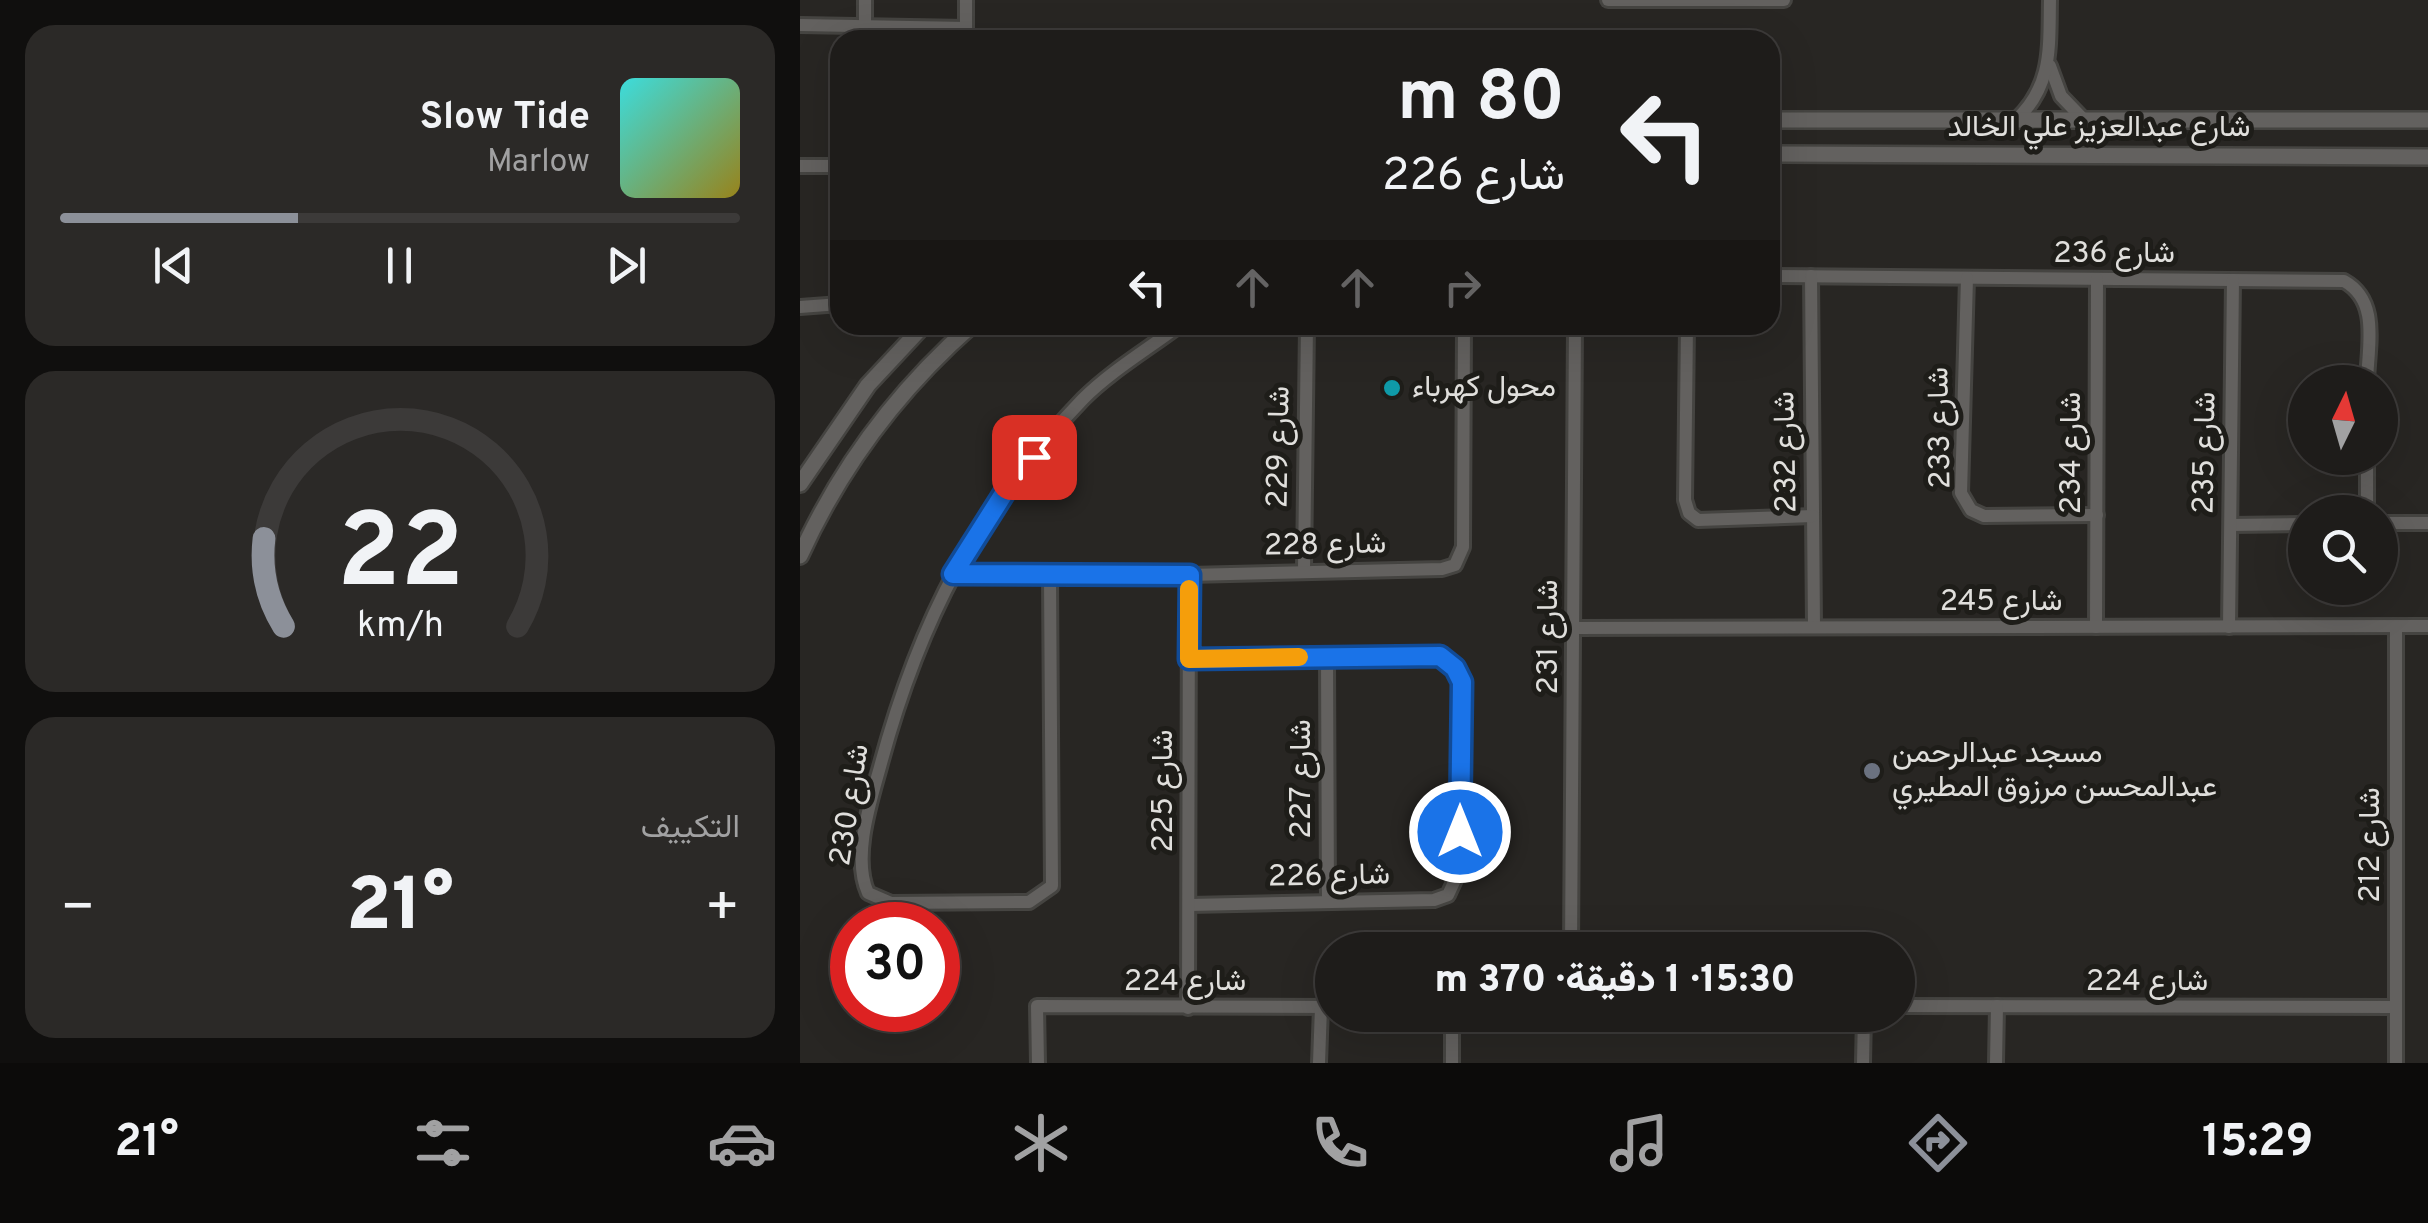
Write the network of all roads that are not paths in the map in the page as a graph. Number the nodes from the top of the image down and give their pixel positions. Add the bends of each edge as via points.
1 (865, 0) edge
2 (966, 0) edge
3 (1608, 0) edge
4 (1784, 0) edge
5 (2050, 0) edge
6 (800, 25) edge
7 (866, 27) junction
8 (909, 30) edge
9 (966, 30) edge
10 (2049, 63) junction
11 (1780, 120) edge
12 (1797, 120) junction
13 (2428, 120) edge
14 (1830, 121) junction
15 (2015, 121) junction
16 (2085, 121) junction
17 (2428, 144) edge
18 (1780, 154) edge
19 (1798, 154) junction
20 (1829, 154) junction
21 (2397, 157) junction
22 (2428, 157) edge
23 (800, 166) edge
24 (830, 166) edge
25 (1780, 276) edge
26 (1811, 276) junction
27 (1966, 278) junction
28 (2097, 279) junction
29 (2233, 280) junction
30 (830, 305) edge
31 (800, 307) edge
32 (915, 335) edge
33 (963, 335) edge
34 (1167, 335) edge
35 (1306, 335) edge
36 (1464, 335) edge
37 (1575, 335) edge
38 (1687, 335) edge
39 (2368, 365) edge
40 (800, 484) edge
41 (1813, 516) junction
42 (2097, 516) junction
43 (2398, 523) edge
44 (2428, 523) edge
45 (2288, 524) edge
46 (2231, 525) junction
47 (800, 556) edge
48 (1304, 570) junction
49 (953, 574) junction
50 (1050, 575) junction
51 (1190, 575) junction
52 (2396, 626) junction
53 (2428, 626) edge
54 (2096, 627) junction
55 (2229, 627) junction
56 (1574, 628) junction
57 (1814, 628) junction
58 (1327, 657) junction
59 (1189, 659) junction
60 (1328, 902) junction
61 (1189, 905) junction
62 (1572, 932) edge
63 (1915, 1006) edge
64 (1997, 1006) junction
65 (1315, 1007) edge
66 (2396, 1007) junction
67 (1188, 1008) junction
68 (1322, 1032) edge
69 (1452, 1032) edge
70 (1864, 1032) edge
71 (1038, 1063) edge
72 (1318, 1063) edge
73 (1452, 1063) edge
74 (1863, 1063) edge
75 (1996, 1063) edge
76 (2396, 1063) edge

1 - 7 street
2 - 9 street
3 - 4 street
5 - 10 street
6 - 7 street
7 - 8 street
10 - 15 street via 2041,89
10 - 16 street via 2061,96
11 - 12 street, شارع عبدالعزيز علي الخالد
12 - 14 street, شارع عبدالعزيز علي الخالد
12 - 19 street via 1804,136
13 - 16 street, شارع عبدالعزيز علي الخالد
14 - 15 street, شارع عبدالعزيز علي الخالد
14 - 20 street via 1824,136
15 - 16 street, شارع عبدالعزيز علي الخالد
17 - 21 street
18 - 19 street, شارع عبدالعزيز علي الخالد
19 - 20 street, شارع عبدالعزيز علي الخالد
20 - 21 street, شارع عبدالعزيز علي الخالد
21 - 22 street, شارع عبدالعزيز علي الخالد
23 - 24 street
25 - 26 street, شارع 236
26 - 27 street, شارع 236
26 - 41 street, شارع 232
27 - 28 street, شارع 236
27 - 42 street, شارع 233 via 1961,493 1984,516
28 - 29 street, شارع 236
28 - 42 street, شارع 234
29 - 39 street, شارع 236 via 2344,281 2362,291
29 - 46 street, شارع 235
30 - 31 street
32 - 40 street via 860,395
33 - 47 street via 884,418 842,477
34 - 49 street, شارع 230 via 1086,397 1008,487
35 - 48 street, شارع 229
36 - 48 street, شارع 228 via 1463,547 1456,564
37 - 56 street, شارع 231
38 - 41 street via 1689,512 1698,520
41 - 57 street, شارع 232
42 - 54 street, شارع 234
43 - 44 street
45 - 46 street
46 - 55 street, شارع 235
48 - 51 street, شارع 228
49 - 50 street, شارع 228
49 - 50 street, شارع 230 via 900,692 875,786 862,880 868,893 891,903 1029,902 1052,886
50 - 51 street, شارع 228
51 - 59 street, شارع 225
52 - 53 street, شارع 245
52 - 55 street, شارع 245
52 - 66 street, شارع 212
54 - 55 street, شارع 245
54 - 57 street, شارع 245
56 - 57 street, شارع 245
56 - 62 street, شارع 231
58 - 59 street, شارع 226
58 - 60 street, شارع 227
58 - 60 street, شارع 226 via 1440,656 1462,682 1460,869 1448,895
59 - 61 street, شارع 225
60 - 61 street, شارع 226
61 - 67 street, شارع 225
63 - 64 street, شارع 224
64 - 66 street, شارع 224
64 - 75 street
65 - 67 street, شارع 224
66 - 76 street, شارع 212
67 - 71 street, شارع 224 via 1038,1006
68 - 72 street
69 - 73 street
70 - 74 street

